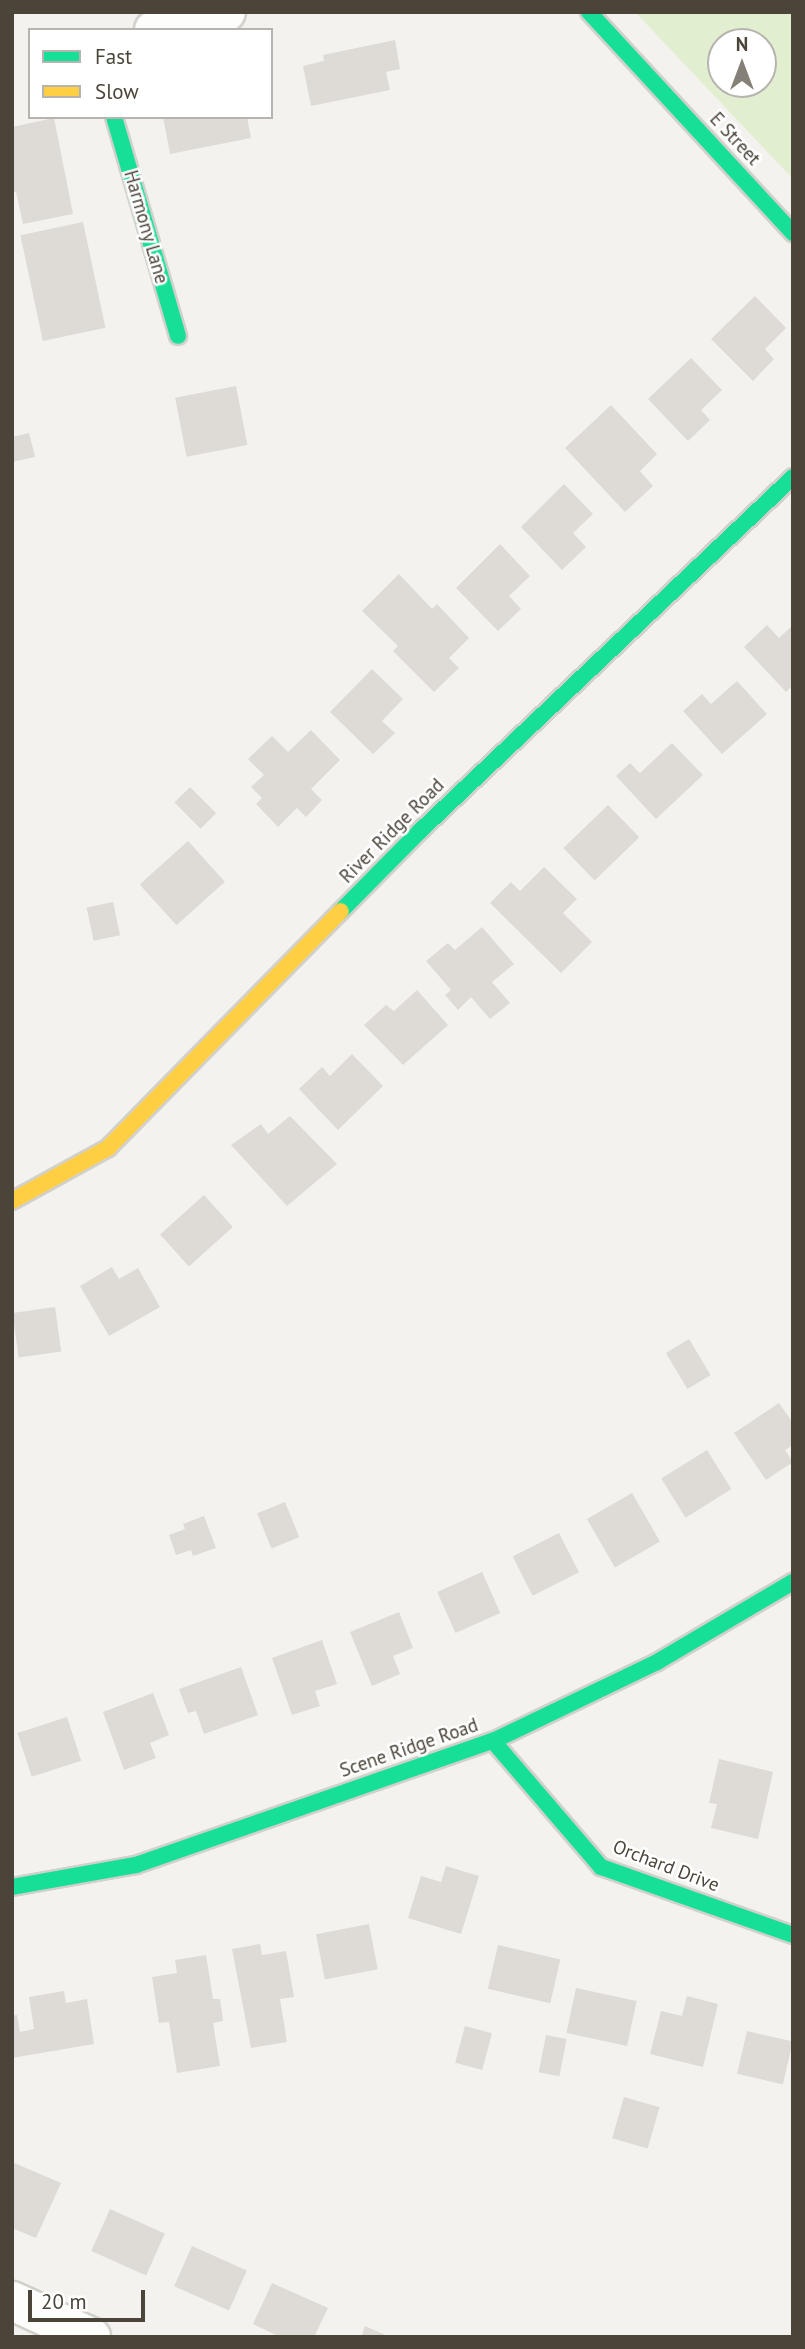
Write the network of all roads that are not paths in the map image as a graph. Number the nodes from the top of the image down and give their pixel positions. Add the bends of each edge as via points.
1 (226, 12) edge
2 (589, 12) edge
3 (162, 28) edge
4 (115, 119) edge
5 (793, 233) edge
6 (178, 337) dead end
7 (793, 477) edge
8 (12, 1201) edge
9 (793, 1582) edge
10 (493, 1741) junction
11 (12, 1888) edge
12 (793, 1935) edge
13 (12, 2301) edge
14 (91, 2337) edge

1 - 3 street
2 - 5 street, E Street
4 - 6 street, Harmony Lane
7 - 8 street, River Ridge Road via 420,831 108,1148
9 - 10 street, Scene Ridge Road via 657,1662
10 - 11 street, Scene Ridge Road via 136,1865
10 - 12 street, Orchard Drive via 601,1867
13 - 14 street

